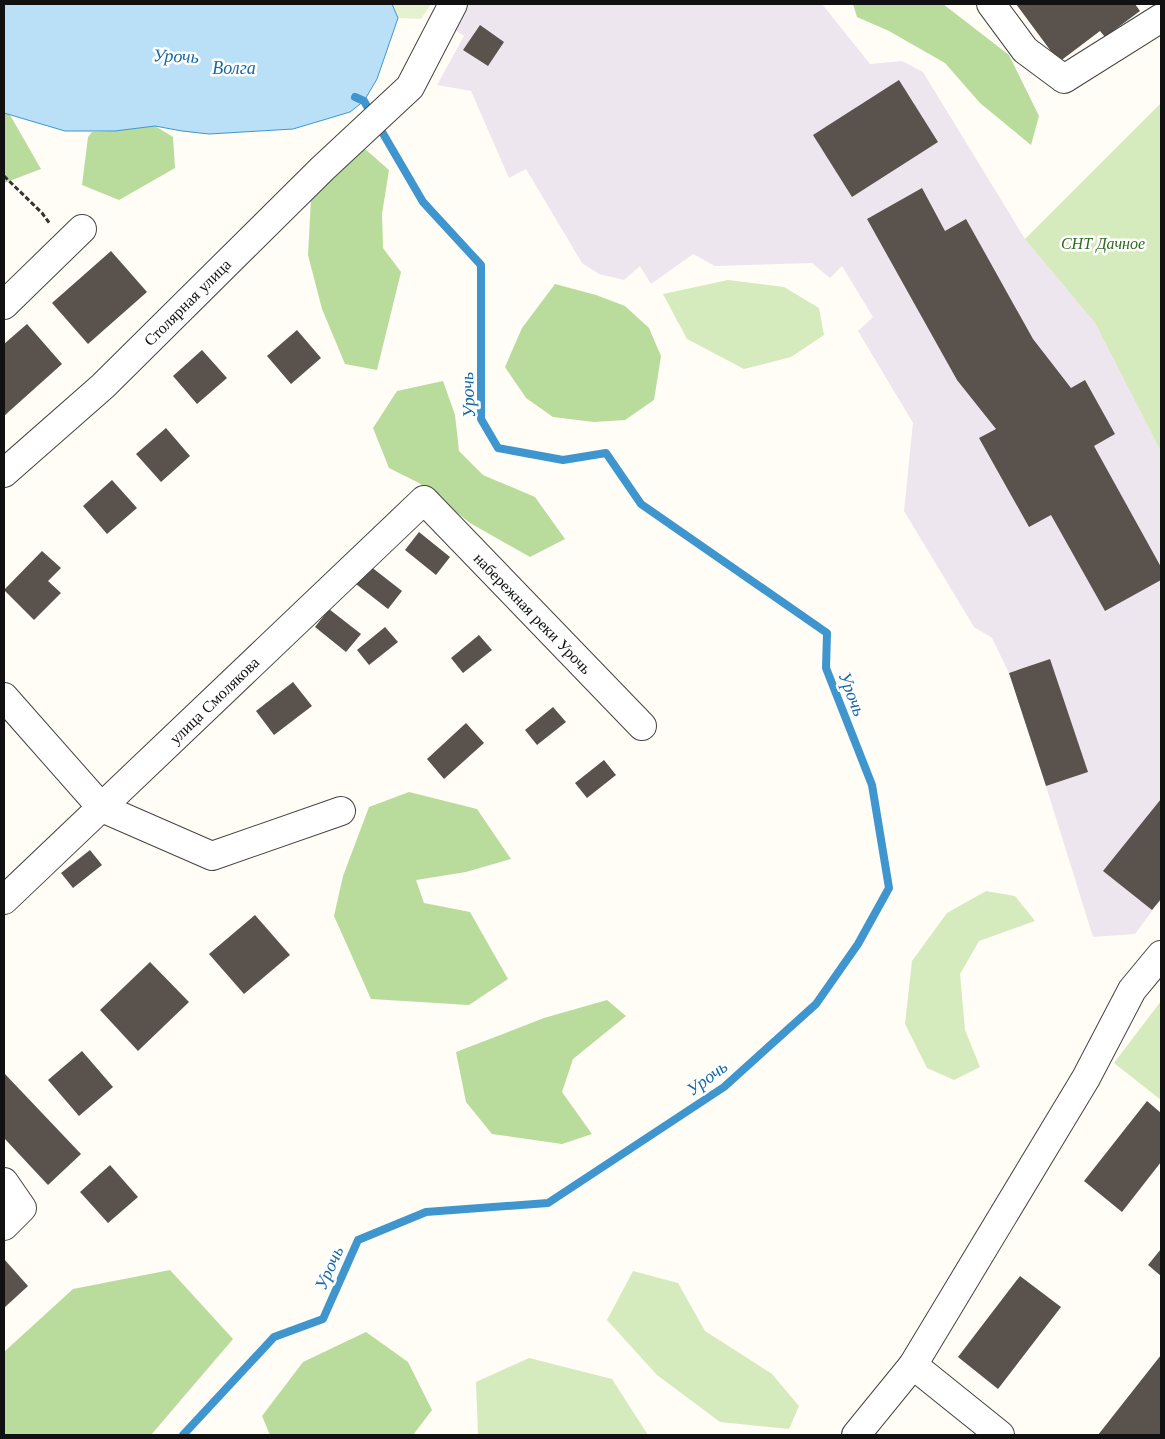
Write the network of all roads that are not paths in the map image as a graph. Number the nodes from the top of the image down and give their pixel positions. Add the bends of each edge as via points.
1 (452, 4) edge
2 (991, 4) edge
3 (1161, 18) edge
4 (73, 237) road end
5 (4, 305) edge
6 (4, 473) edge
7 (424, 500) joint
8 (4, 697) edge
9 (642, 726) dead end
10 (102, 808) junction
11 (341, 811) dead end
12 (4, 900) edge
13 (1161, 955) edge
14 (4, 1182) edge
15 (4, 1226) edge
16 (913, 1365) junction
17 (856, 1435) edge
18 (1000, 1435) edge

1 - 6 street, Столярная улица via 410,87 102,386
2 - 3 street via 1025,50 1064,79
4 - 5 street
7 - 9 street, набережная реки Урочь
7 - 10 street, улица Смолякова
8 - 10 street
10 - 11 street via 212,856
10 - 12 street, улица Смолякова
13 - 16 street via 1132,990 1086,1078
14 - 15 street via 22,1208
16 - 17 street
16 - 18 street

